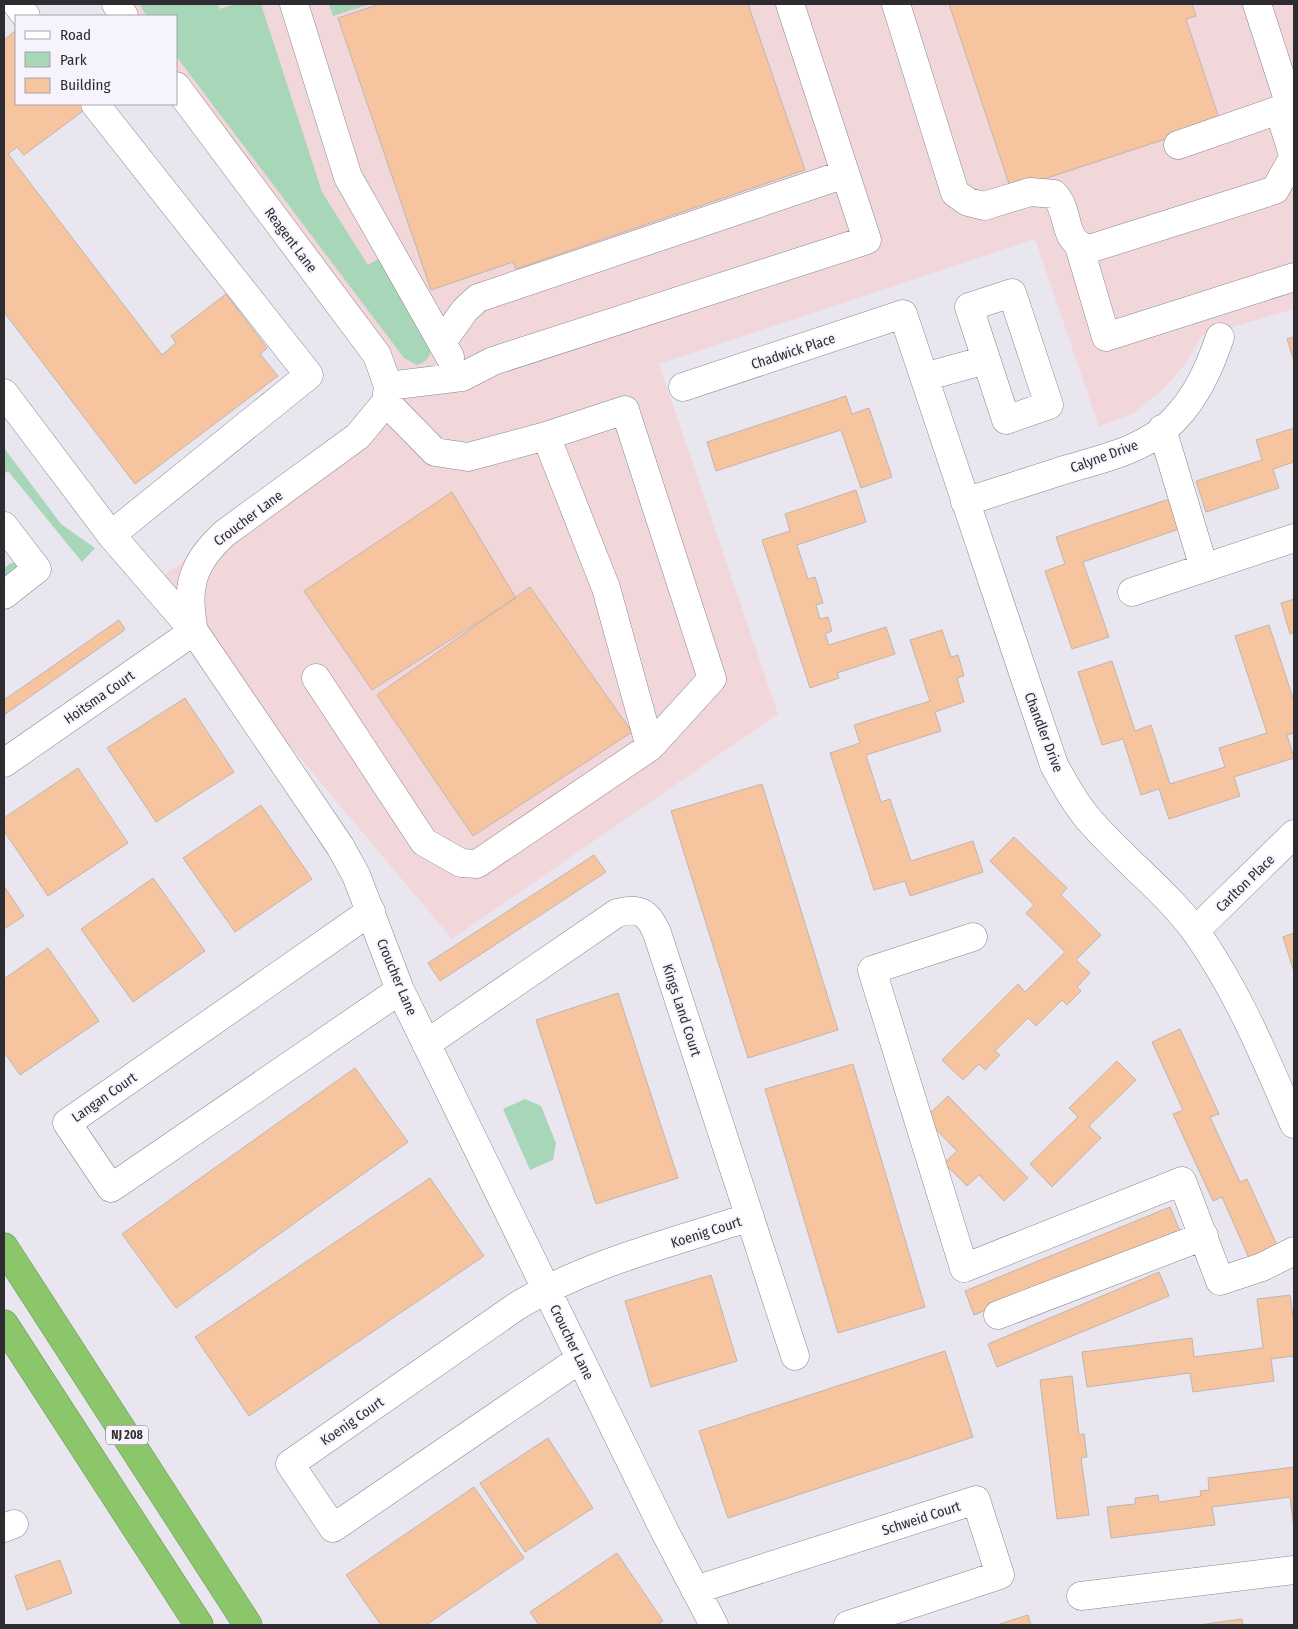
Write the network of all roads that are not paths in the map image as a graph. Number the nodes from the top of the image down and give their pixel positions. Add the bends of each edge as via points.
1 (16, 4) edge
2 (116, 4) edge
3 (294, 4) edge
4 (790, 4) edge
5 (896, 4) edge
6 (1257, 4) edge
7 (25, 15) edge
8 (123, 15) edge
9 (178, 89) edge
10 (96, 105) edge
11 (1294, 118) edge
12 (1178, 145) dead end
13 (1294, 157) edge
14 (845, 174) junction
15 (1079, 246) junction
16 (1294, 277) edge
17 (903, 314) joint
18 (1220, 338) dead end
19 (442, 342) junction
20 (986, 360) dead end
21 (462, 377) junction
22 (924, 377) junction
23 (683, 388) dead end
24 (4, 393) edge
25 (387, 394) junction
26 (1162, 429) junction
27 (546, 436) junction
28 (965, 502) junction
29 (4, 526) edge
30 (112, 535) junction
31 (1294, 538) edge
32 (1204, 568) junction
33 (1132, 592) dead end
34 (4, 595) edge
35 (194, 631) junction
36 (316, 678) dead end
37 (650, 747) junction
38 (4, 763) edge
39 (1294, 834) edge
40 (371, 911) junction
41 (1195, 931) junction
42 (973, 937) dead end
43 (400, 990) junction
44 (426, 1044) junction
45 (1294, 1124) edge
46 (750, 1217) junction
47 (1204, 1236) junction
48 (4, 1247) edge
49 (1294, 1251) edge
50 (546, 1289) junction
51 (998, 1315) dead end
52 (4, 1324) edge
53 (795, 1356) dead end
54 (580, 1359) junction
55 (1294, 1570) edge
56 (695, 1590) junction
57 (1081, 1596) dead end
58 (199, 1625) edge
59 (248, 1625) edge
60 (714, 1625) edge
61 (848, 1625) edge

1 - 7 street
2 - 8 street
3 - 19 street via 348,177
4 - 14 street
5 - 15 street via 955,193 968,202 984,206 1030,192 1054,194 1060,201 1071,238
6 - 11 street
9 - 25 street, Reagent Lane via 377,354
10 - 30 street via 309,375
12 - 13 street via 1279,110
13 - 15 street via 1275,190 1089,249
14 - 19 street via 478,298
14 - 21 street via 867,240 492,360
15 - 16 street via 1106,337
17 - 22 street, Chandler Drive
17 - 23 street, Chadwick Place
18 - 26 street, Calyne Drive via 1209,370 1193,398 1173,422
19 - 21 street
20 - 22 street
21 - 25 street
22 - 28 street, Chandler Drive
24 - 30 street
25 - 27 street via 435,452 468,457
25 - 35 street, Croucher Lane via 358,436 209,548 196,569 191,585
26 - 28 street, Calyne Drive via 1148,440 1122,452
26 - 32 street
27 - 37 street via 606,588
27 - 37 street via 625,410 712,679
28 - 41 street, Chandler Drive via 1054,765 1091,822
29 - 34 street via 37,569
30 - 35 street
31 - 32 street
32 - 33 street
35 - 38 street, Hoitsma Court
35 - 40 street, Croucher Lane via 340,846
36 - 37 street via 424,842 461,863 477,864
39 - 41 street, Carlton Place
40 - 43 street, Croucher Lane
40 - 43 street, Langan Court via 67,1123 111,1188
41 - 45 street, Chandler Drive via 1240,1005
42 - 47 street via 872,970 964,1268 1182,1181
43 - 44 street, Croucher Lane
44 - 46 street, Kings Land Court via 617,913 643,912 657,933
44 - 50 street, Croucher Lane
46 - 50 street, Koenig Court via 579,1273
46 - 53 street, Kings Land Court
47 - 49 street via 1220,1282
47 - 51 street
48 - 59 highway, NJ 208
50 - 54 street, Croucher Lane
50 - 54 street, Koenig Court via 290,1464 333,1528
52 - 58 highway, NJ 208
54 - 56 street, Croucher Lane
55 - 57 street
56 - 60 street, Croucher Lane
56 - 61 street, Schweid Court via 976,1500 1000,1576

